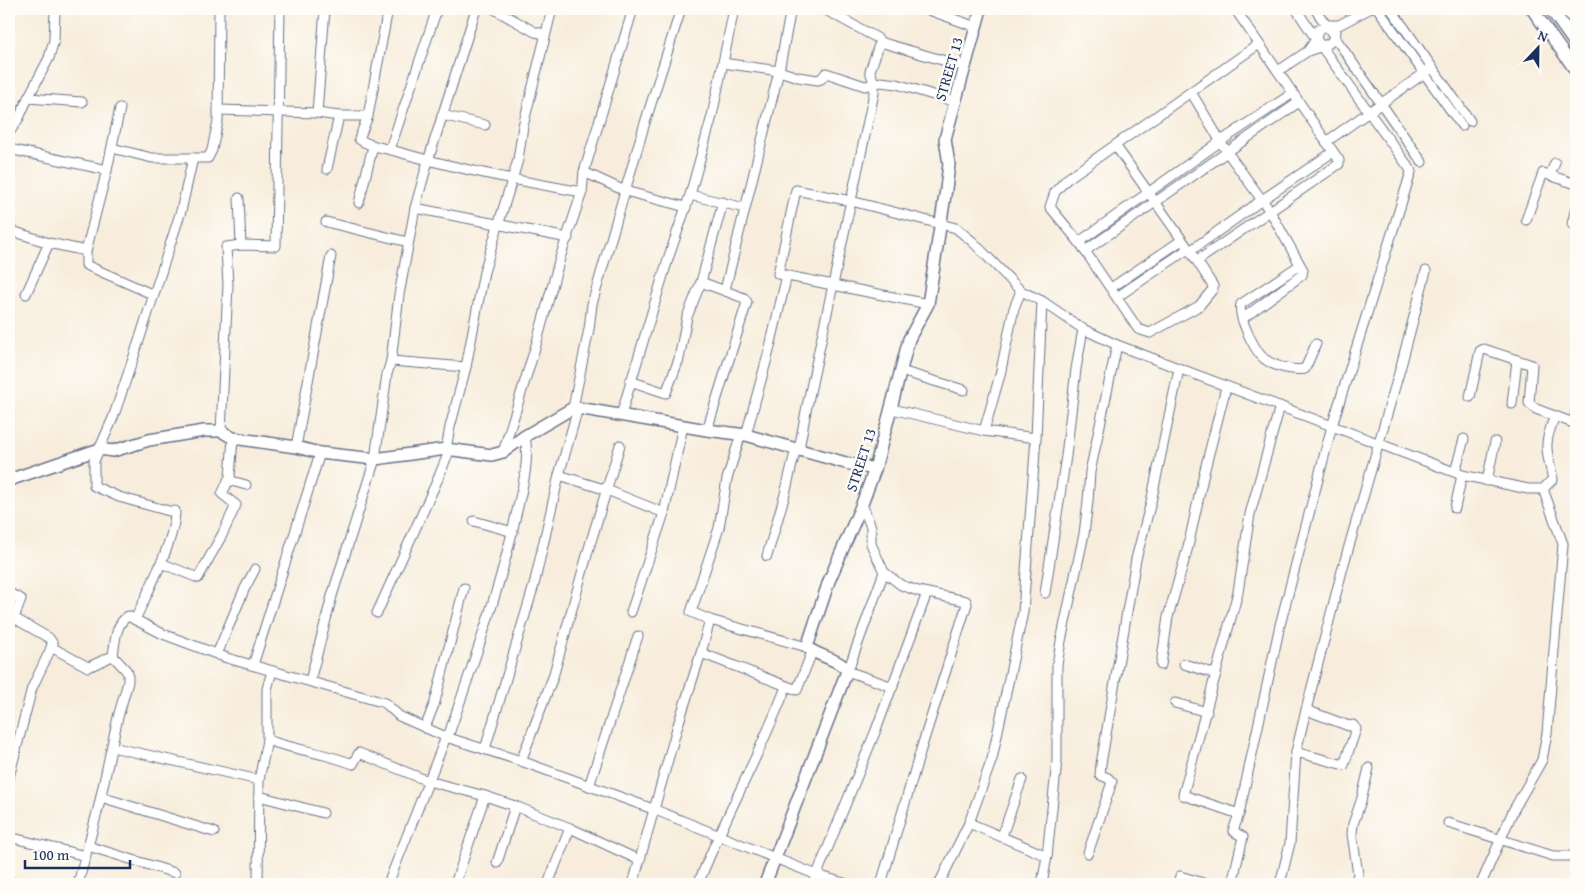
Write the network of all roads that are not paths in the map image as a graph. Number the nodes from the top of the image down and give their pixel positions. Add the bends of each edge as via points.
1 (55, 9) edge
2 (219, 9) edge
3 (280, 9) edge
4 (325, 9) edge
5 (388, 9) edge
6 (437, 9) edge
7 (476, 9) edge
8 (494, 9) edge
9 (552, 9) edge
10 (633, 9) edge
11 (681, 9) edge
12 (734, 9) edge
13 (791, 9) edge
14 (824, 9) edge
15 (929, 9) edge
16 (981, 9) edge
17 (1235, 9) edge
18 (1296, 9) edge
19 (1315, 9) edge
20 (1369, 9) edge
21 (1378, 9) edge
22 (1392, 9) edge
23 (1532, 9) edge
24 (1551, 9) edge
25 (1568, 9) edge
26 (1576, 21) edge
27 (1326, 25) junction
28 (1339, 25) junction
29 (976, 27) junction
30 (545, 34) junction
31 (1334, 35) junction
32 (1316, 39) junction
33 (880, 42) junction
34 (1259, 44) junction
35 (1576, 44) edge
36 (1322, 46) junction
37 (1308, 51) junction
38 (723, 63) junction
39 (966, 67) junction
40 (1433, 68) junction
41 (779, 71) junction
42 (1278, 71) junction
43 (1576, 71) edge
44 (1424, 74) junction
45 (874, 83) junction
46 (1191, 92) junction
47 (1293, 93) junction
48 (28, 98) junction
49 (82, 102) dead end
50 (956, 102) junction
51 (1299, 102) junction
52 (1382, 104) junction
53 (120, 108) dead end
54 (218, 110) junction
55 (278, 112) junction
56 (1370, 112) junction
57 (317, 113) junction
58 (9, 114) edge
59 (442, 115) junction
60 (338, 116) junction
61 (368, 116) junction
62 (19, 118) junction
63 (1470, 121) dead end
64 (485, 125) dead end
65 (1462, 126) dead end
66 (9, 133) edge
67 (1221, 141) junction
68 (1326, 142) junction
69 (1114, 145) junction
70 (373, 146) junction
71 (112, 148) junction
72 (9, 149) edge
73 (390, 149) junction
74 (1227, 152) junction
75 (1334, 152) junction
76 (193, 158) junction
77 (428, 160) junction
78 (1422, 162) dead end
79 (1555, 163) dead end
80 (327, 169) dead end
81 (107, 170) junction
82 (584, 172) junction
83 (1550, 175) junction
84 (512, 180) junction
85 (1576, 184) edge
86 (624, 191) junction
87 (582, 192) junction
88 (1148, 192) junction
89 (690, 195) junction
90 (239, 198) dead end
91 (850, 200) junction
92 (1262, 200) junction
93 (723, 202) junction
94 (1155, 202) junction
95 (359, 203) dead end
96 (686, 207) junction
97 (415, 208) junction
98 (745, 208) junction
99 (1576, 208) edge
100 (1270, 211) junction
101 (1526, 220) dead end
102 (326, 222) dead end
103 (499, 224) junction
104 (940, 224) junction
105 (1572, 224) dead end
106 (9, 230) edge
107 (568, 238) junction
108 (1182, 240) junction
109 (408, 242) junction
110 (1078, 242) junction
111 (49, 243) junction
112 (241, 245) junction
113 (1189, 250) junction
114 (86, 251) junction
115 (1085, 251) junction
116 (331, 256) dead end
117 (1197, 261) junction
118 (1426, 271) dead end
119 (786, 275) junction
120 (701, 282) junction
121 (834, 285) junction
122 (1111, 288) junction
123 (725, 290) junction
124 (1021, 291) junction
125 (26, 294) dead end
126 (154, 295) junction
127 (1117, 297) junction
128 (1042, 301) junction
129 (928, 304) junction
130 (1083, 329) junction
131 (1316, 344) dead end
132 (1117, 345) junction
133 (1517, 360) junction
134 (391, 361) junction
135 (466, 367) junction
136 (1179, 369) junction
137 (901, 371) junction
138 (630, 381) junction
139 (1226, 387) junction
140 (964, 390) dead end
141 (1470, 397) dead end
142 (1512, 404) dead end
143 (1280, 406) junction
144 (575, 408) junction
145 (892, 409) junction
146 (1576, 412) edge
147 (621, 415) junction
148 (1554, 416) junction
149 (1575, 423) edge
150 (683, 426) junction
151 (1332, 426) junction
152 (707, 430) junction
153 (221, 431) junction
154 (984, 432) junction
155 (743, 434) junction
156 (525, 436) junction
157 (233, 438) junction
158 (1036, 438) junction
159 (1464, 440) dead end
160 (1495, 442) dead end
161 (1377, 443) junction
162 (620, 445) dead end
163 (296, 447) junction
164 (100, 449) junction
165 (446, 449) junction
166 (798, 449) junction
167 (503, 452) junction
168 (320, 453) junction
169 (375, 459) junction
170 (875, 469) junction
171 (559, 474) junction
172 (1459, 474) junction
173 (9, 480) edge
174 (228, 480) junction
175 (1487, 481) junction
176 (246, 485) dead end
177 (1543, 489) junction
178 (607, 490) junction
179 (862, 504) junction
180 (1455, 508) dead end
181 (664, 513) junction
182 (474, 521) dead end
183 (513, 532) junction
184 (767, 556) dead end
185 (161, 563) junction
186 (255, 569) dead end
187 (884, 572) junction
188 (464, 588) dead end
189 (9, 592) edge
190 (1045, 593) dead end
191 (928, 594) junction
192 (631, 612) dead end
193 (377, 613) dead end
194 (135, 620) junction
195 (710, 620) junction
196 (638, 636) dead end
197 (51, 647) junction
198 (810, 650) junction
199 (701, 653) junction
200 (217, 654) junction
201 (113, 656) junction
202 (1184, 664) dead end
203 (253, 665) junction
204 (1161, 665) dead end
205 (846, 669) junction
206 (272, 671) junction
207 (1216, 674) junction
208 (310, 681) junction
209 (786, 686) junction
210 (893, 686) junction
211 (1175, 703) dead end
212 (1306, 710) junction
213 (1206, 712) junction
214 (426, 728) junction
215 (447, 737) junction
216 (266, 740) junction
217 (112, 747) junction
218 (484, 749) junction
219 (1296, 752) junction
220 (522, 761) junction
221 (1369, 768) dead end
222 (9, 777) edge
223 (1022, 779) dead end
224 (259, 780) junction
225 (428, 781) junction
226 (589, 786) junction
227 (259, 796) junction
228 (485, 796) junction
229 (101, 797) junction
230 (515, 806) junction
231 (653, 809) junction
232 (323, 813) dead end
233 (1239, 814) junction
234 (970, 823) junction
235 (1448, 823) dead end
236 (570, 828) junction
237 (214, 832) dead end
238 (718, 835) junction
239 (1002, 836) junction
240 (9, 837) edge
241 (1500, 838) junction
242 (88, 846) junction
243 (1088, 853) dead end
244 (86, 856) junction
245 (1047, 856) junction
246 (1576, 856) edge
247 (776, 857) junction
248 (639, 860) junction
249 (497, 863) dead end
250 (175, 873) dead end
251 (817, 875) junction
252 (9, 881) edge
253 (17, 884) edge
254 (78, 884) edge
255 (258, 884) edge
256 (388, 884) edge
257 (455, 884) edge
258 (548, 884) edge
259 (634, 884) edge
260 (698, 884) edge
261 (765, 884) edge
262 (813, 884) edge
263 (847, 884) edge
264 (881, 884) edge
265 (939, 884) edge
266 (1042, 884) edge
267 (1178, 884) edge
268 (1206, 884) edge
269 (1232, 884) edge
270 (1280, 884) edge
271 (1354, 884) edge
272 (1481, 884) edge

1 - 48 street via 54,40 49,58
2 - 54 street
3 - 55 street
4 - 57 street
5 - 61 street
6 - 73 street
7 - 59 street
8 - 30 street via 535,32
9 - 30 street
10 - 82 street
11 - 86 street
12 - 38 street
13 - 41 street
14 - 33 street
15 - 29 street
16 - 29 street, STREET 13
17 - 34 street
18 - 32 street
19 - 27 street
20 - 28 street
21 - 44 street
22 - 40 street
23 - 43 street
24 - 35 main road
25 - 26 main road
27 - 28 street
27 - 31 street
27 - 32 street via 1317,32
28 - 31 street
29 - 39 street, STREET 13
30 - 84 street
31 - 36 street via 1332,41
31 - 52 street
32 - 36 street
32 - 37 street
33 - 39 street
33 - 45 street via 870,71
34 - 42 street
34 - 46 street
36 - 37 street
36 - 56 street
37 - 42 street
38 - 41 street
38 - 89 street
39 - 50 street, STREET 13
40 - 44 street
40 - 63 street
41 - 45 street via 818,80 826,73 865,86
41 - 98 street
42 - 47 street
44 - 52 street
44 - 65 street
45 - 50 street via 897,84
45 - 91 street
46 - 67 street
46 - 69 street
47 - 51 street
47 - 67 street
48 - 49 street
48 - 62 street
50 - 104 street, STREET 13 via 946,139 949,164
51 - 68 street
51 - 74 street
52 - 56 street
52 - 78 street
53 - 71 street
54 - 55 street
54 - 76 street via 208,158
55 - 57 street
55 - 112 street via 276,246
56 - 68 street
56 - 151 street via 1410,172
57 - 60 street
58 - 62 street
59 - 64 street
59 - 77 street
60 - 61 street
60 - 80 street
61 - 70 street via 359,139
62 - 66 street
67 - 74 street
67 - 88 street
68 - 75 street
69 - 88 street
69 - 110 street via 1067,179 1055,192 1050,207
70 - 73 street
70 - 95 street
71 - 76 street via 152,158
71 - 81 street
72 - 81 street
73 - 77 street
74 - 92 street
74 - 94 street
75 - 92 street
75 - 100 street via 1339,164
76 - 126 street via 181,211
77 - 84 street
77 - 97 street
79 - 83 street
81 - 114 street
82 - 86 street
82 - 87 street
83 - 85 street
83 - 101 street via 1543,173
84 - 87 street
84 - 103 street
86 - 96 street
86 - 144 street via 592,304
87 - 107 street
88 - 94 street
88 - 110 street
89 - 93 street
89 - 96 street
90 - 112 street
91 - 104 street
91 - 119 street via 796,190 778,274
91 - 121 street
92 - 100 street
92 - 113 street
93 - 98 street
93 - 120 street
94 - 108 street
94 - 115 street
96 - 138 street
97 - 103 street
97 - 109 street
98 - 123 street
99 - 105 street
100 - 117 street
100 - 131 street via 1303,270 1302,275 1242,319 1243,324 1265,360 1273,364 1305,370
102 - 109 street
103 - 107 street
103 - 135 street via 484,272
104 - 124 street via 956,228 973,242
104 - 129 street, STREET 13
106 - 111 street
107 - 167 street
108 - 113 street
108 - 122 street
109 - 134 street
110 - 115 street
111 - 114 street
111 - 125 street
112 - 153 street via 226,247 228,285
113 - 117 street
113 - 127 street
114 - 126 street via 86,265
115 - 122 street
116 - 163 street
117 - 127 street via 1213,289 1199,306 1159,330 1150,334 1138,329
118 - 161 street
119 - 121 street
119 - 155 street via 769,352
120 - 123 street
120 - 138 street via 666,393
121 - 129 street
121 - 166 street
122 - 127 street
123 - 152 street via 747,302
124 - 128 street
124 - 154 street
126 - 164 street
128 - 130 street
128 - 158 street
129 - 137 street, STREET 13 via 910,339
130 - 132 street
130 - 190 street
132 - 136 street
132 - 245 street via 1090,472 1084,534 1057,665 1057,761
133 - 141 street via 1481,350
133 - 142 street
133 - 148 street via 1529,363 1532,368 1529,403
134 - 135 street
134 - 169 street
135 - 165 street
136 - 139 street
136 - 243 street via 1136,560 1101,764 1100,775 1112,782
137 - 140 street
137 - 145 street, STREET 13
138 - 147 street
139 - 143 street
139 - 204 street via 1168,617
143 - 151 street
143 - 207 street via 1250,514 1238,592
144 - 147 street
144 - 156 street
144 - 171 street
145 - 154 street
145 - 170 street, STREET 13
146 - 149 street
147 - 150 street
148 - 149 street
148 - 177 street via 1545,449 1553,479
150 - 152 street
150 - 181 street
151 - 161 street
151 - 233 street via 1280,625
152 - 155 street
153 - 157 street
153 - 164 street via 204,430 113,450
154 - 158 street
155 - 166 street
155 - 195 street via 727,478 719,528 691,612
156 - 167 street
156 - 183 street via 525,476
157 - 163 street
157 - 174 street
158 - 234 street via 1023,612 992,760
159 - 172 street
160 - 175 street
161 - 172 street
161 - 212 street
162 - 178 street
163 - 168 street
164 - 173 street
164 - 185 street via 94,461 94,486 119,497 175,511
165 - 167 street via 492,455
165 - 169 street
165 - 193 street via 448,454 437,481
166 - 170 street
166 - 184 street
168 - 169 street
168 - 203 street
169 - 208 street via 332,596
170 - 179 street, STREET 13
171 - 178 street
171 - 218 street via 534,585
172 - 175 street
172 - 180 street
174 - 176 street
174 - 185 street via 222,494 236,504 198,578
175 - 177 street
177 - 241 street via 1563,544 1547,733 1542,760
178 - 181 street
178 - 220 street via 553,678
179 - 187 street via 872,527 871,544
179 - 198 street, STREET 13 via 829,581
181 - 192 street
182 - 183 street
183 - 215 street via 504,570
185 - 194 street
186 - 200 street
187 - 191 street via 901,585
187 - 205 street
188 - 214 street
189 - 197 street via 21,599 14,618 49,638 53,644
191 - 210 street
191 - 264 street via 966,601 967,604
194 - 200 street
194 - 201 street via 128,616 124,618 116,632
195 - 198 street
195 - 199 street
196 - 226 street
197 - 201 street via 88,667
197 - 222 street via 32,688
198 - 205 street
198 - 209 street via 797,690
199 - 209 street
199 - 231 street
200 - 203 street
201 - 217 street via 128,673 128,682
202 - 207 street
203 - 206 street
205 - 210 street
205 - 247 street
206 - 208 street
206 - 216 street via 267,688
207 - 213 street
208 - 214 street via 385,703 400,716
209 - 238 street
210 - 251 street
211 - 213 street
212 - 219 street
212 - 219 street via 1353,725 1356,729 1344,765
213 - 233 street via 1183,795
214 - 215 street
215 - 218 street
215 - 225 street
216 - 224 street
216 - 225 street via 353,764 359,753
217 - 224 street
217 - 229 street
218 - 220 street
219 - 270 street via 1290,843
220 - 226 street
221 - 271 street via 1353,824 1358,874
223 - 239 street
224 - 227 street
225 - 228 street
225 - 256 street
226 - 231 street
227 - 232 street
227 - 255 street
228 - 230 street
228 - 257 street
229 - 237 street
229 - 242 street
230 - 236 street
230 - 249 street
231 - 238 street
231 - 248 street
233 - 269 street via 1233,831 1243,836
234 - 239 street
234 - 265 street
235 - 241 street
236 - 248 street
236 - 258 street
238 - 247 street
238 - 260 street
239 - 245 street
240 - 244 street
241 - 246 street via 1553,856
241 - 272 street
242 - 244 street
242 - 250 street
244 - 254 street
245 - 266 street
247 - 251 street
247 - 261 street
248 - 259 street
251 - 262 street
251 - 263 street
252 - 253 street
267 - 268 street via 1180,876

